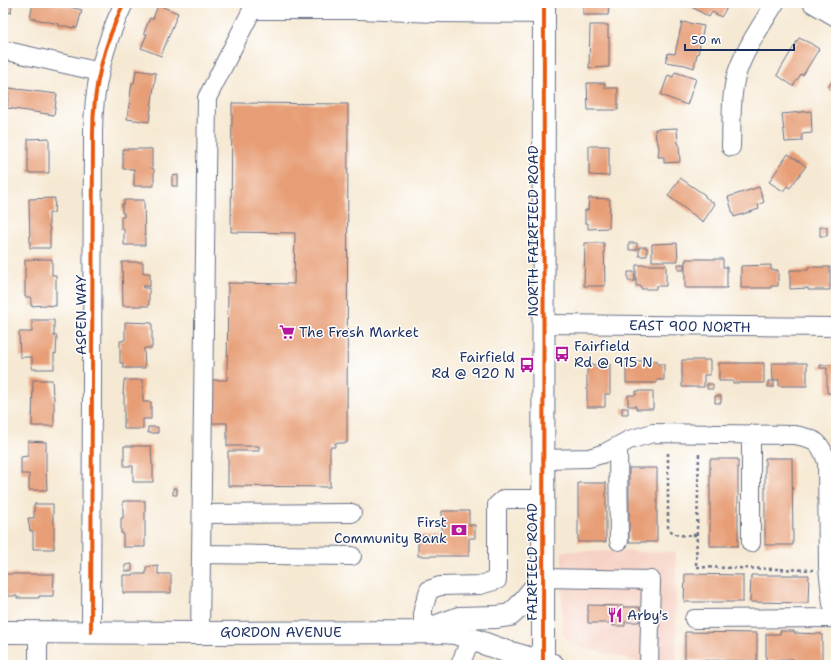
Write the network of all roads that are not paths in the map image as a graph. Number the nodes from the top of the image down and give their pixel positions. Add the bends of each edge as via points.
1 (124, 3) edge
2 (775, 3) edge
3 (812, 3) edge
4 (544, 8) edge
5 (836, 17) edge
6 (3, 50) edge
7 (100, 72) junction
8 (731, 147) dead end
9 (544, 324) junction
10 (836, 327) edge
11 (751, 434) junction
12 (618, 446) junction
13 (543, 458) junction
14 (543, 499) junction
15 (352, 513) dead end
16 (202, 514) junction
17 (619, 541) dead end
18 (751, 543) dead end
19 (202, 554) junction
20 (352, 556) dead end
21 (543, 578) junction
22 (836, 609) edge
23 (836, 618) edge
24 (694, 619) dead end
25 (3, 632) edge
26 (38, 632) junction
27 (91, 632) junction
28 (423, 632) junction
29 (200, 633) junction
30 (471, 638) junction
31 (546, 664) edge
32 (38, 665) edge
33 (460, 665) edge
34 (649, 665) edge

1 - 7 street, ASPEN WAY via 109,38
2 - 8 street via 736,77 732,102
3 - 5 street
4 - 9 main road, NORTH FAIRFIELD ROAD
4 - 16 street via 436,13 252,10 207,98
6 - 7 street
7 - 27 street, ASPEN WAY via 94,105 93,133
9 - 10 street, EAST 900 NORTH
9 - 13 main road, NORTH FAIRFIELD ROAD
11 - 12 street via 653,432
11 - 18 street
11 - 22 street via 795,435 813,439 822,448 827,462 828,568 832,604
12 - 13 street via 588,458
12 - 17 street
13 - 14 main road, FAIRFIELD ROAD
14 - 21 main road, FAIRFIELD ROAD
14 - 28 street via 504,499 497,505 498,580 480,585 440,586 429,590 423,609
15 - 16 street
16 - 19 street
19 - 20 street
19 - 29 street
21 - 28 main road via 510,615 497,618 459,618
21 - 31 main road, FAIRFIELD ROAD
21 - 34 street via 651,580
23 - 24 street
25 - 26 main road, GORDON AVENUE
26 - 27 main road, GORDON AVENUE
26 - 32 street
27 - 29 main road, GORDON AVENUE
28 - 29 main road, GORDON AVENUE
28 - 30 main road, GORDON AVENUE via 449,632
30 - 31 main road, GORDON AVENUE
30 - 33 street

